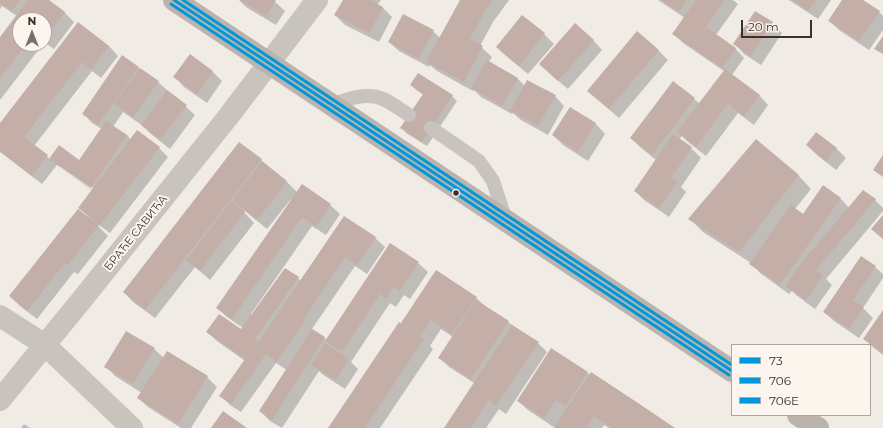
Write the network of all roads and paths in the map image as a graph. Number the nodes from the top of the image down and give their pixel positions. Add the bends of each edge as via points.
1 (174, 0) edge
2 (317, 0) edge
3 (268, 63) junction
4 (331, 105) junction
5 (409, 115) dead end
6 (431, 128) dead end
7 (506, 221) junction
8 (0, 316) edge
9 (45, 346) junction
10 (731, 370) edge
11 (0, 400) edge
12 (800, 416) edge
13 (132, 428) edge
14 (818, 428) edge

1 - 3 main road
2 - 3 street, БРАЋЕ САВИЋА
3 - 4 main road
3 - 9 street, БРАЋЕ САВИЋА
4 - 5 lane via 345,99 370,96 382,98
4 - 7 main road
6 - 7 lane via 479,161 493,181
7 - 10 main road
8 - 9 street
9 - 11 street, БРАЋЕ САВИЋА
9 - 13 street
12 - 14 main road

